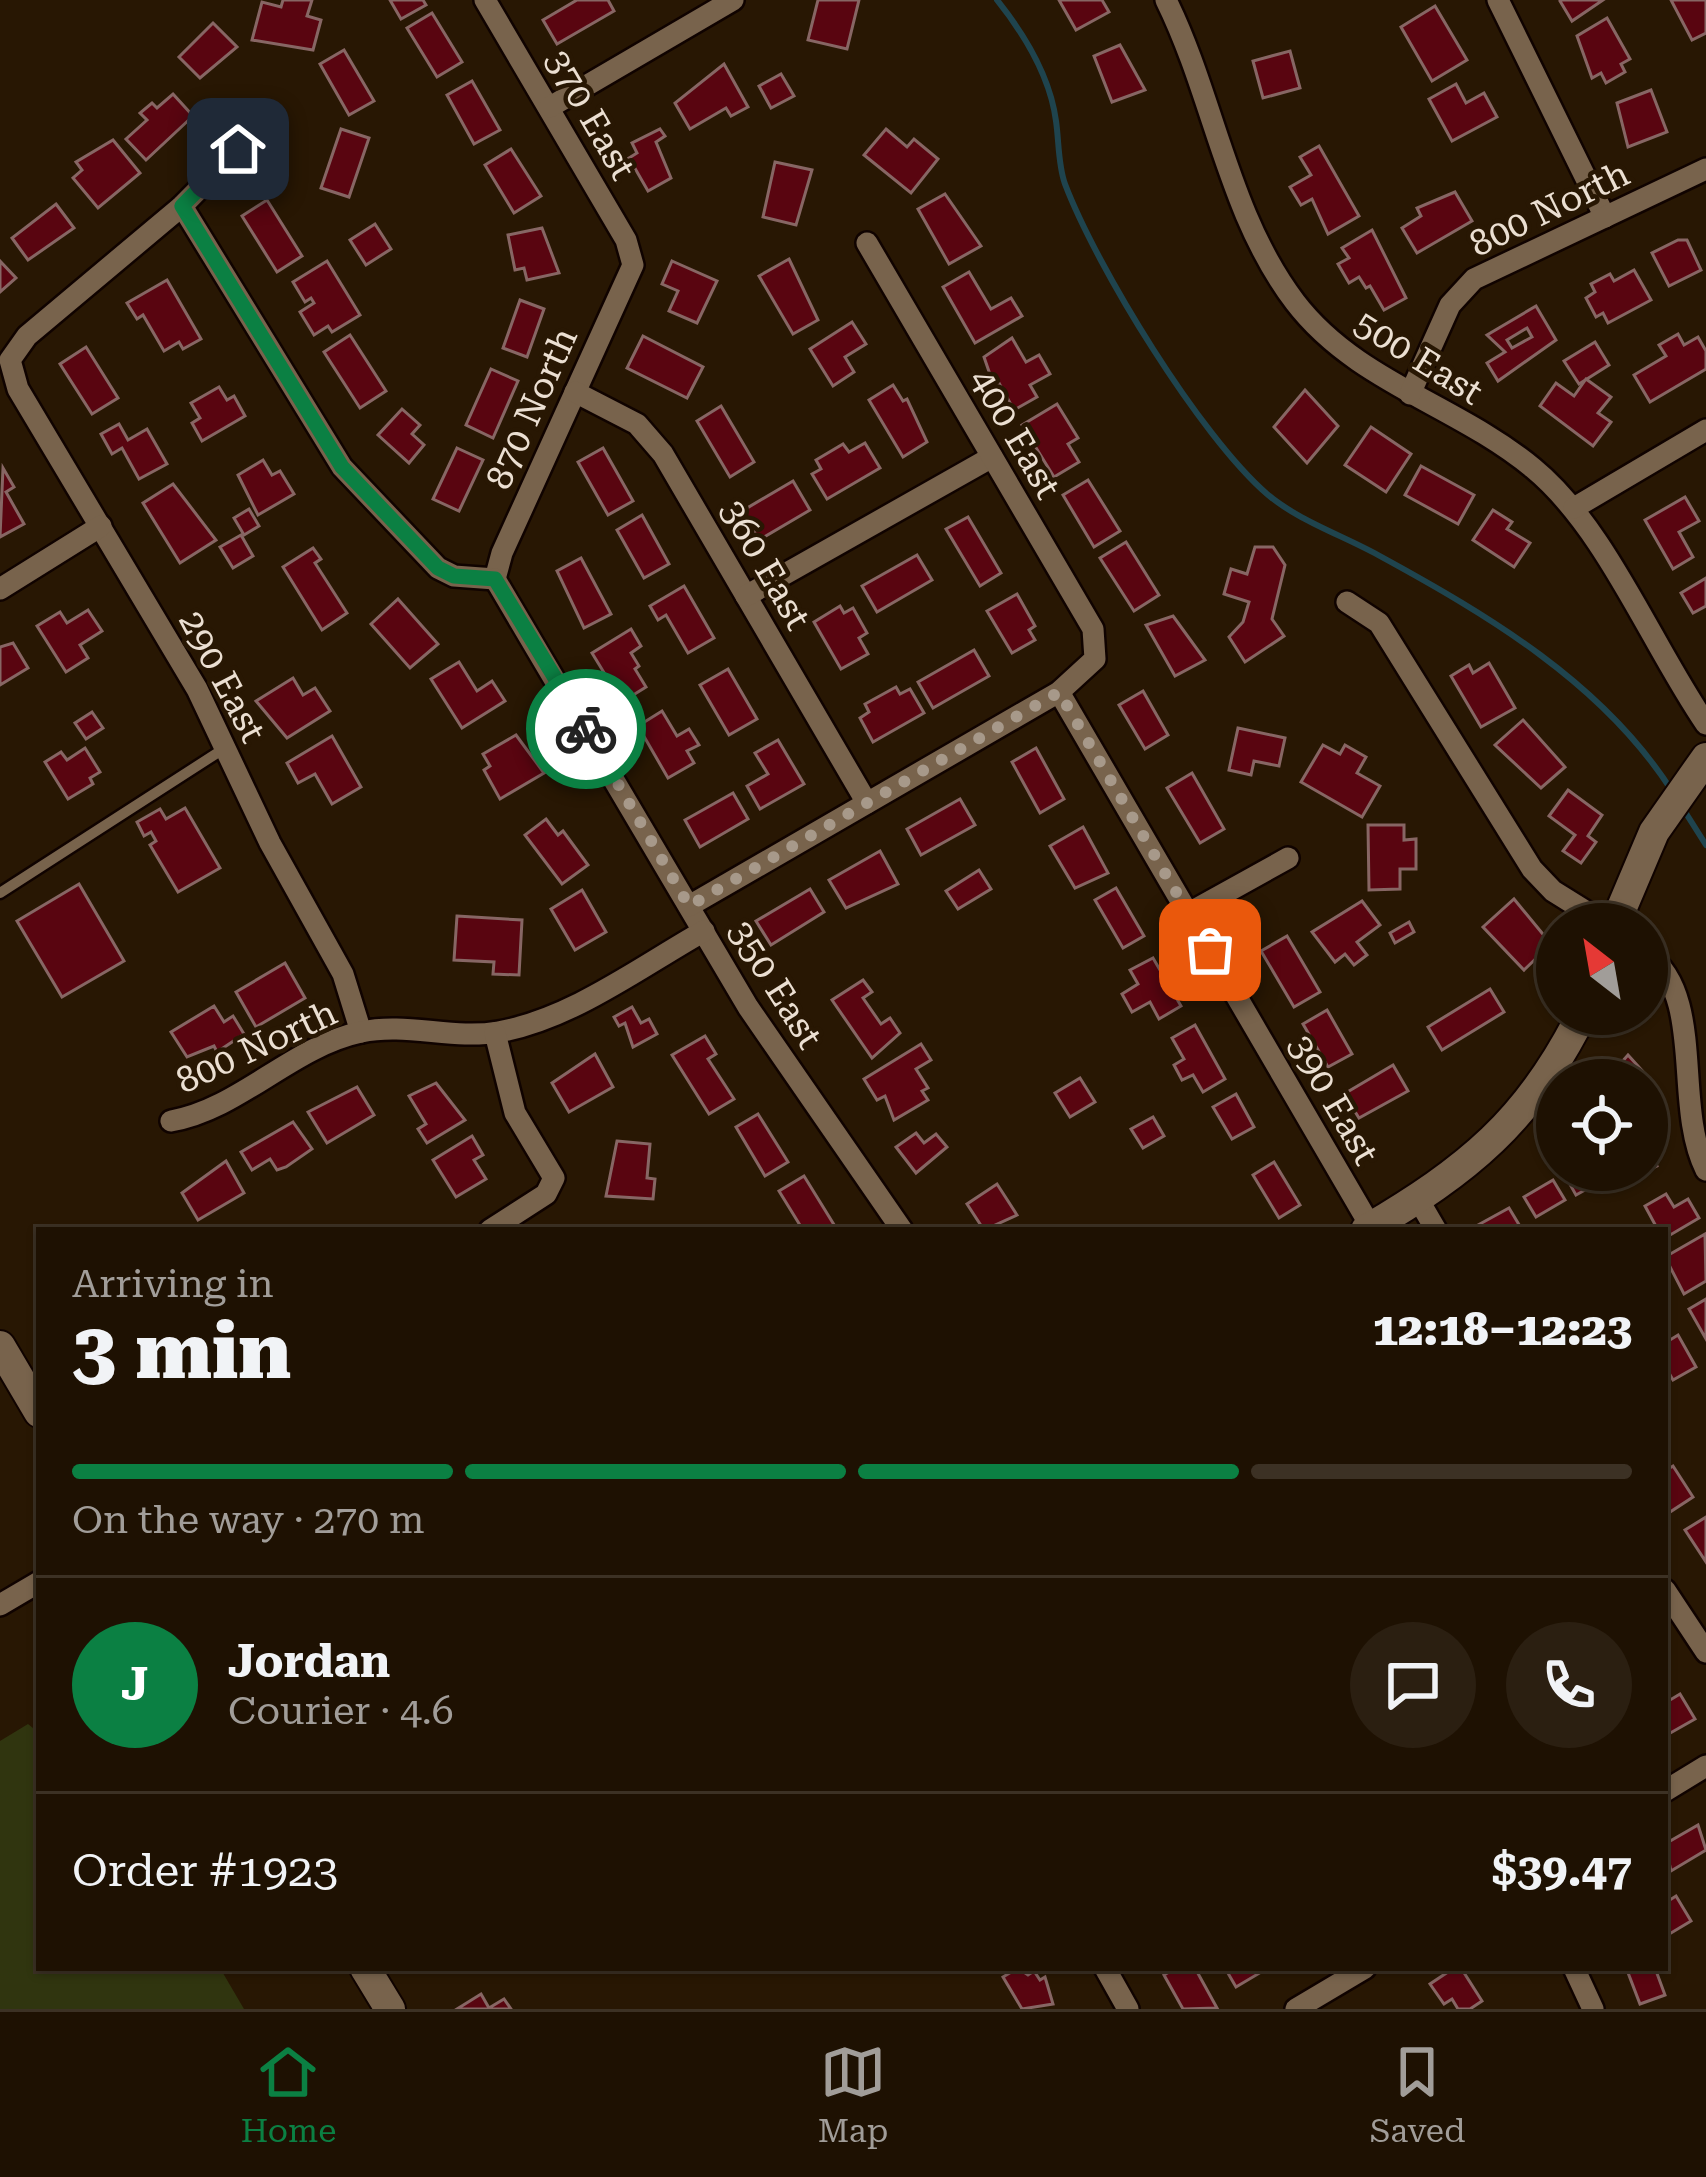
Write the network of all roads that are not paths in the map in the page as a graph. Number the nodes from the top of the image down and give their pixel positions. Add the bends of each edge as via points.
1 (485, 0) edge
2 (733, 0) edge
3 (1166, 0) edge
4 (1498, 0) edge
5 (550, 107) junction
6 (266, 121) dead end
7 (1706, 169) edge
8 (182, 206) junction
9 (1605, 217) junction
10 (867, 243) dead end
11 (632, 265) joint
12 (575, 392) junction
13 (1411, 394) junction
14 (1706, 430) edge
15 (992, 457) junction
16 (1574, 508) junction
17 (101, 526) junction
18 (495, 579) junction
19 (0, 589) edge
20 (746, 596) junction
21 (1347, 602) dead end
22 (1059, 692) junction
23 (1706, 724) edge
24 (225, 748) junction
25 (1706, 758) edge
26 (867, 803) junction
27 (1288, 857) dead end
28 (0, 893) edge
29 (1574, 903) edge
30 (1621, 903) edge
31 (689, 906) junction
32 (1189, 913) junction
33 (704, 932) junction
34 (1668, 969) edge
35 (361, 1032) junction
36 (495, 1033) junction
37 (1572, 1035) edge
38 (171, 1121) dead end
39 (1706, 1170) edge
40 (1418, 1199) junction
41 (495, 1227) edge
42 (900, 1227) edge
43 (1367, 1227) edge
44 (1371, 1227) edge
45 (1434, 1227) edge
46 (0, 1346) edge
47 (36, 1407) edge
48 (36, 1584) edge
49 (1668, 1595) edge
50 (0, 1605) edge
51 (1706, 1652) edge
52 (1706, 1766) edge
53 (1668, 1789) edge
54 (367, 1971) edge
55 (1107, 1971) edge
56 (1360, 1971) edge
57 (1575, 1971) edge
58 (390, 2009) edge
59 (1128, 2009) edge
60 (1296, 2009) edge
61 (1593, 2009) edge

1 - 5 street, 370 East
2 - 5 street
3 - 13 street, 500 East via 1268,260 1323,335
4 - 9 street
5 - 11 street, 370 East via 626,240
6 - 8 street
7 - 9 street, 800 North
8 - 17 street, 290 East via 27,336 10,360 18,389
8 - 18 street via 351,478 438,568
9 - 13 street, 800 North via 1474,279 1450,305
10 - 15 street, 400 East
11 - 12 street, 870 North
12 - 18 street, 870 North
12 - 20 street, 360 East via 651,437
13 - 16 street, 500 East via 1532,466
14 - 16 street
15 - 20 street
15 - 22 street, 400 East via 1093,629 1095,659
16 - 23 street, 500 East
17 - 19 street
17 - 24 street, 290 East
18 - 31 street, 350 East
20 - 26 street, 360 East
21 - 29 street via 1379,623 1532,869
22 - 26 street
22 - 32 street, 390 East
24 - 28 lane
24 - 35 street, 290 East via 344,974
25 - 30 street via 1646,848
26 - 31 street
27 - 32 street
31 - 33 street, 350 East
32 - 43 street, 390 East
33 - 36 street, 800 North via 562,1011
33 - 42 street, 350 East
34 - 39 street via 1688,1014 1692,1129
35 - 36 street, 800 North
35 - 38 street, 800 North via 319,1047 201,1116
36 - 41 street via 515,1113 554,1178 546,1194
37 - 40 street via 1516,1120
40 - 44 street
40 - 45 street
46 - 47 street
48 - 50 street
49 - 51 street
52 - 53 street
54 - 58 street
55 - 59 street
56 - 60 street
57 - 61 street

